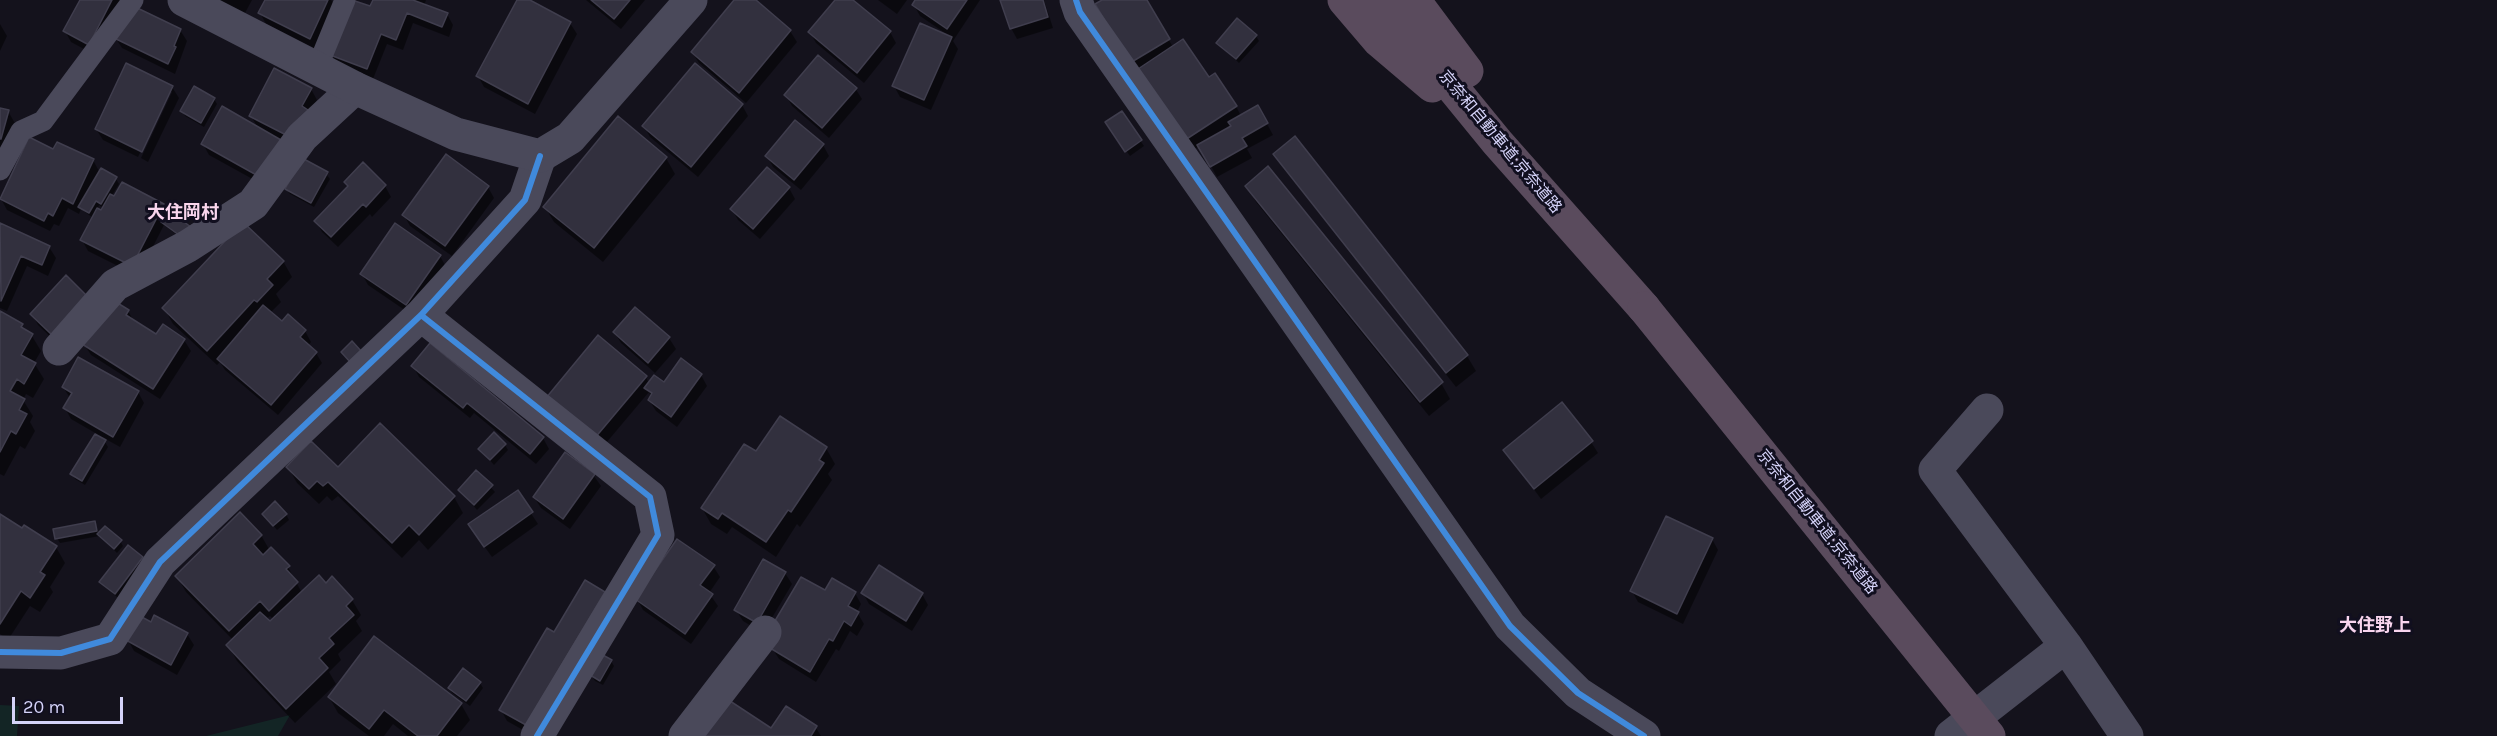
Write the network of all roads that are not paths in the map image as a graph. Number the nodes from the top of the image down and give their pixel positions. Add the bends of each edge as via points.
1 (132, 0) edge
2 (183, 0) edge
3 (345, 0) edge
4 (691, 0) edge
5 (1076, 0) edge
6 (1344, 0) edge
7 (1381, 0) edge
8 (1414, 0) edge
9 (317, 68) junction
10 (355, 88) junction
11 (1497, 142) junction
12 (540, 156) junction
13 (0, 170) edge
14 (1644, 308) junction
15 (421, 315) junction
16 (59, 349) dead end
17 (1987, 411) dead end
18 (765, 632) dead end
19 (2066, 646) junction
20 (0, 652) edge
21 (537, 736) edge
22 (685, 736) edge
23 (1644, 736) edge
24 (1951, 736) edge
25 (1989, 736) edge
26 (2127, 736) edge

1 - 13 lane via 43,121 21,131
2 - 9 street
3 - 9 lane
4 - 12 street via 570,138
5 - 23 street via 1080,12 1510,626 1578,693
6 - 11 highway via 1379,41
7 - 11 highway, 京奈和自動車道;京奈道路
8 - 14 highway, 京奈和自動車道;京奈道路
9 - 10 street
10 - 12 street via 456,134
10 - 16 street via 302,137 253,204 188,246 115,285
11 - 14 highway, 京奈和自動車道;京奈道路
12 - 15 street via 525,200
14 - 25 highway, 京奈和自動車道;京奈道路, bridge
15 - 20 street via 160,562 110,639 62,653
15 - 21 street via 650,497 658,535
17 - 19 street via 1935,470
18 - 22 street
19 - 24 street
19 - 26 street

